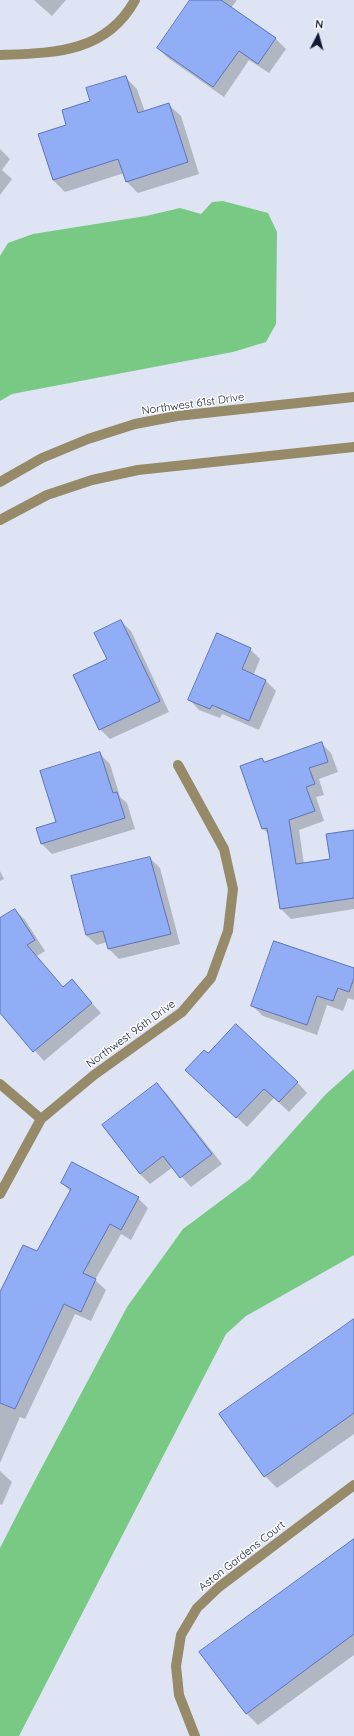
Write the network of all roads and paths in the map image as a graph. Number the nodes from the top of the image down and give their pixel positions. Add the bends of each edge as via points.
1 (135, 0) edge
2 (0, 55) edge
3 (354, 397) edge
4 (354, 447) edge
5 (0, 482) edge
6 (0, 520) edge
7 (178, 765) dead end
8 (0, 1084) edge
9 (41, 1119) junction
10 (0, 1194) edge
11 (354, 1485) edge
12 (195, 1736) edge

1 - 2 street via 127,15 99,39 56,52
3 - 5 street, Northwest 61st Drive via 177,416 135,424 55,453
4 - 6 street via 138,470 100,478 47,495
7 - 9 street, Northwest 96th Drive via 224,848 233,889 228,932 211,978 182,1012 94,1075
8 - 9 street
9 - 10 street, Northwest 96th Drive
11 - 12 street, Aston Gardens Court via 219,1587 197,1608 181,1635 176,1666 179,1695

